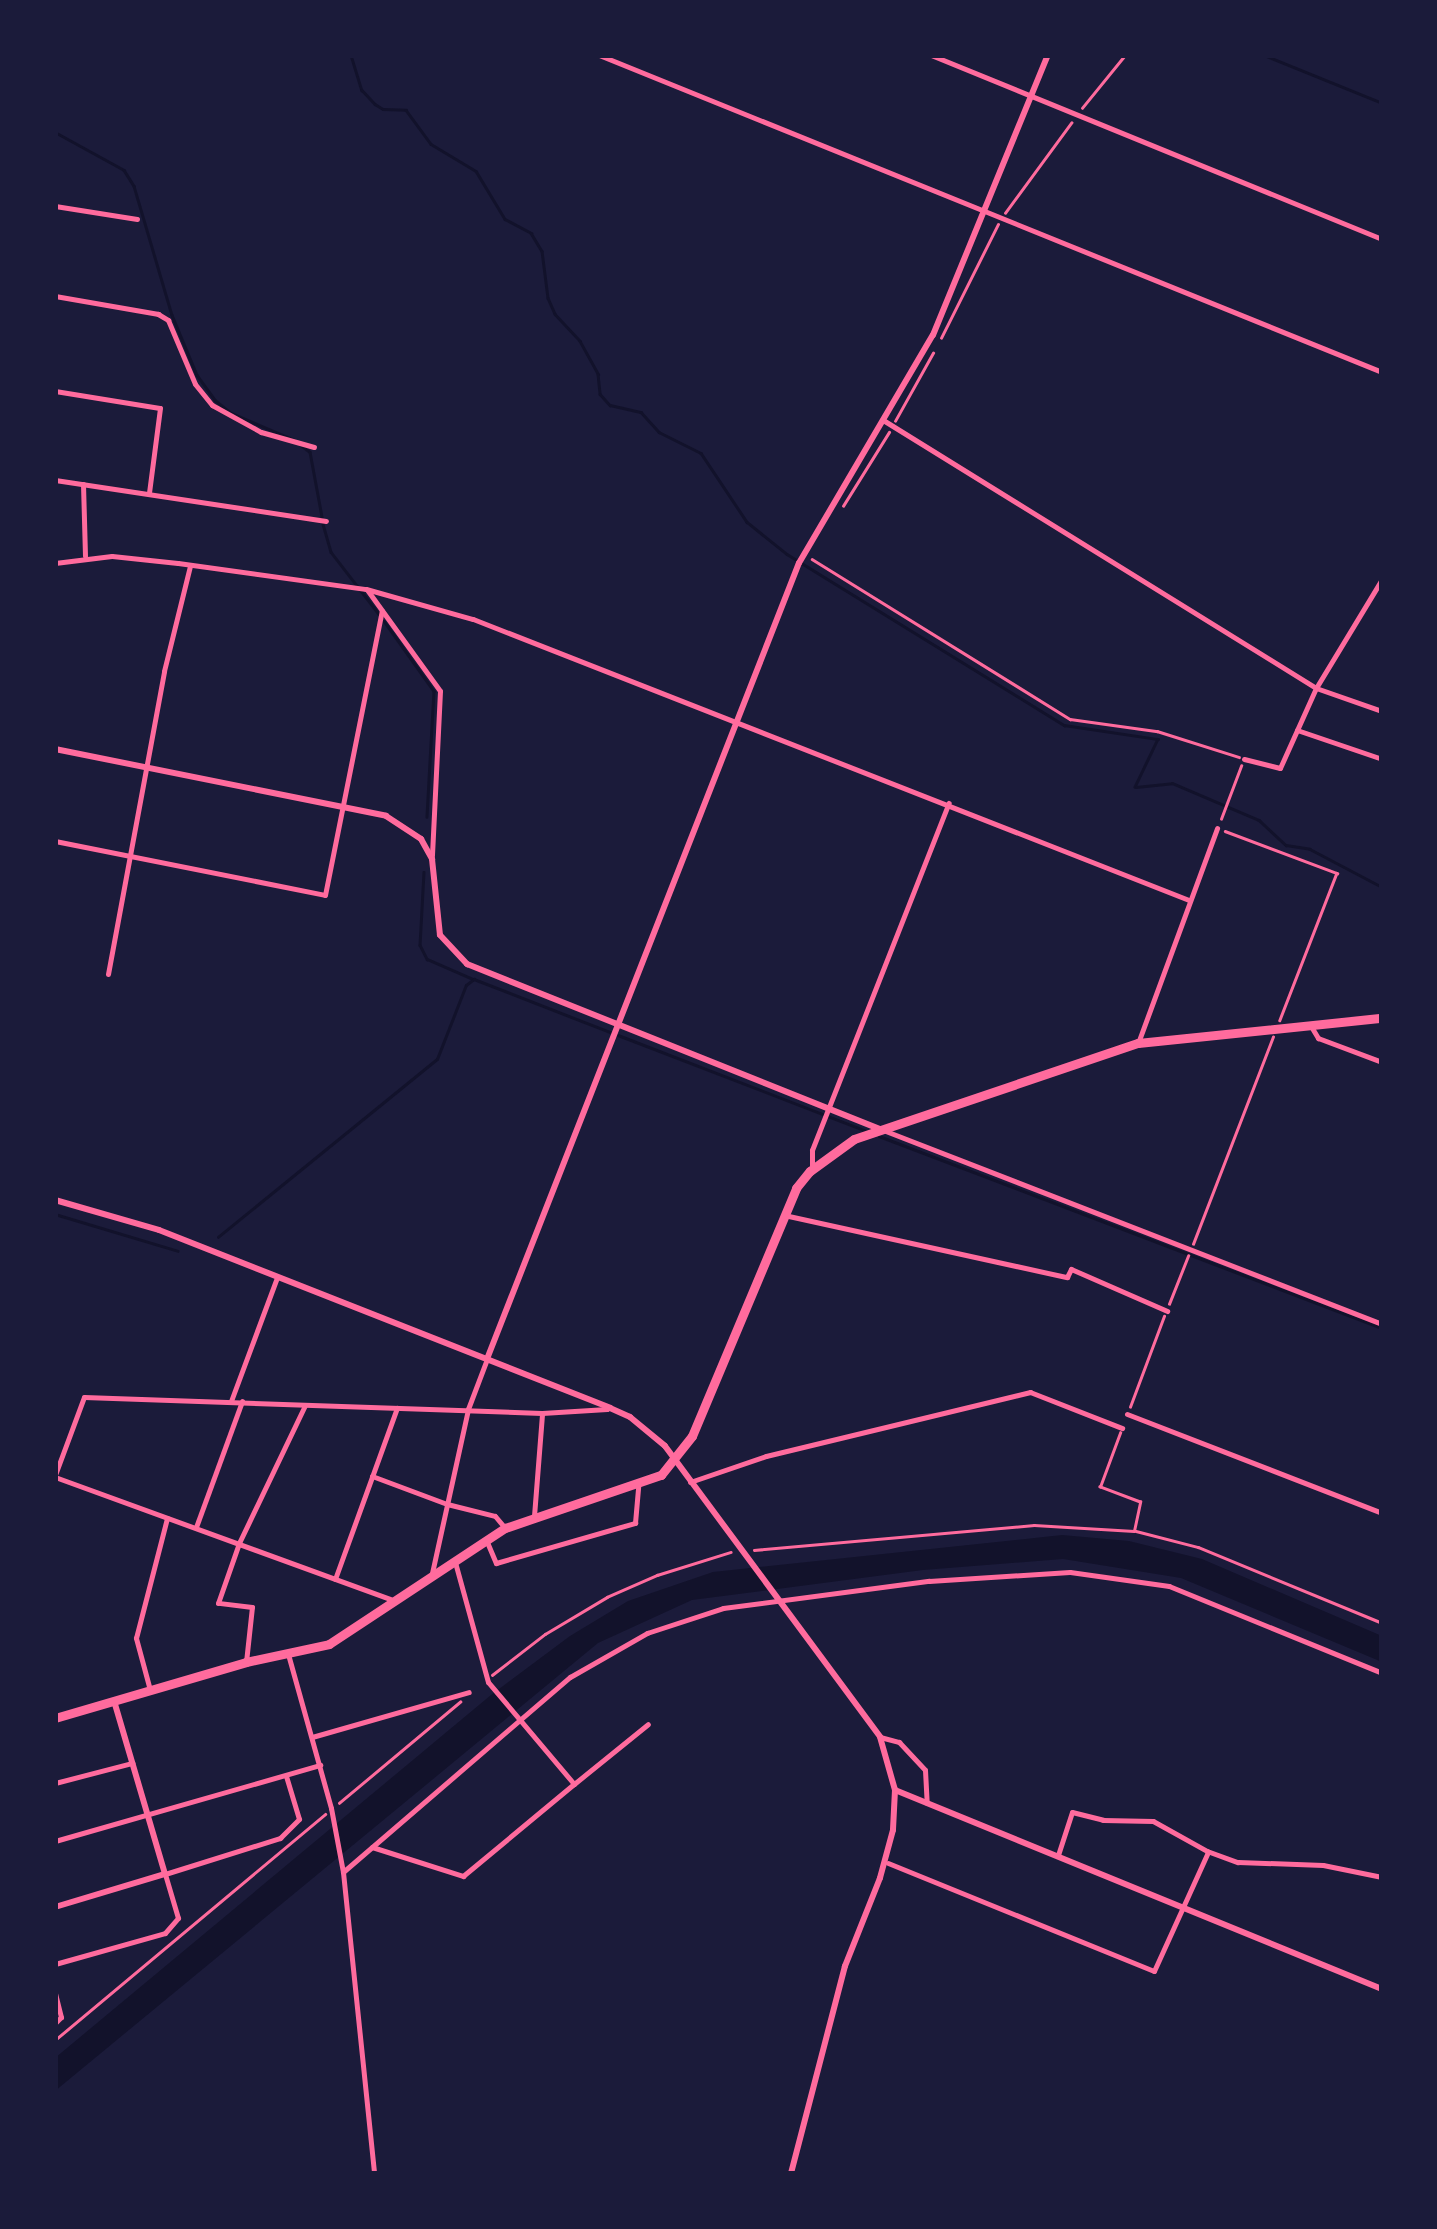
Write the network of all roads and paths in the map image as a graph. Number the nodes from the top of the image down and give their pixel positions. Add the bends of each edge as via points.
1 (599, 55) edge
2 (931, 55) edge
3 (1048, 55) edge
4 (1031, 96) junction
5 (55, 206) edge
6 (985, 212) junction
7 (137, 219) dead end
8 (1382, 239) edge
9 (55, 296) edge
10 (1382, 372) edge
11 (55, 391) edge
12 (883, 420) junction
13 (314, 448) dead end
14 (55, 480) edge
15 (84, 484) junction
16 (149, 494) junction
17 (326, 522) dead end
18 (84, 557) junction
19 (55, 564) edge
20 (191, 564) junction
21 (1382, 579) edge
22 (366, 589) junction
23 (382, 611) junction
24 (1316, 688) junction
25 (1382, 711) edge
26 (736, 724) junction
27 (1297, 730) junction
28 (55, 749) edge
29 (1382, 758) edge
30 (1244, 759) dead end
31 (147, 767) junction
32 (949, 803) junction
33 (343, 805) junction
34 (1218, 828) joint
35 (55, 842) edge
36 (129, 856) junction
37 (432, 859) junction
38 (1189, 900) junction
39 (108, 974) dead end
40 (1382, 1018) edge
41 (619, 1024) junction
42 (1310, 1025) junction
43 (1276, 1029) junction
44 (1138, 1043) junction
45 (1382, 1062) edge
46 (829, 1108) junction
47 (881, 1129) junction
48 (812, 1168) junction
49 (55, 1200) edge
50 (781, 1214) junction
51 (1190, 1250) junction
52 (278, 1276) junction
53 (1166, 1311) junction
54 (1382, 1324) edge
55 (487, 1359) junction
56 (230, 1401) junction
57 (242, 1402) junction
58 (305, 1405) junction
59 (397, 1408) junction
60 (610, 1408) junction
61 (468, 1409) junction
62 (542, 1413) junction
63 (1127, 1414) joint
64 (1122, 1428) joint
65 (676, 1462) junction
66 (55, 1476) edge
67 (372, 1476) junction
68 (690, 1482) junction
69 (638, 1486) junction
70 (447, 1504) junction
71 (1382, 1512) edge
72 (534, 1516) junction
73 (167, 1517) junction
74 (196, 1527) junction
75 (505, 1528) junction
76 (1134, 1531) junction
77 (486, 1539) junction
78 (239, 1543) junction
79 (741, 1550) junction
80 (454, 1559) junction
81 (432, 1573) junction
82 (335, 1579) junction
83 (391, 1600) junction
84 (779, 1600) junction
85 (1382, 1624) edge
86 (288, 1654) junction
87 (246, 1662) junction
88 (1382, 1673) edge
89 (488, 1680) junction
90 (150, 1690) junction
91 (469, 1692) joint
92 (114, 1701) junction
93 (55, 1718) edge
94 (521, 1722) junction
95 (648, 1724) dead end
96 (312, 1737) junction
97 (880, 1737) junction
98 (132, 1762) junction
99 (320, 1765) junction
100 (286, 1776) junction
101 (55, 1782) edge
102 (574, 1784) junction
103 (895, 1790) junction
104 (926, 1803) junction
105 (331, 1808) junction
106 (146, 1814) junction
107 (55, 1842) edge
108 (372, 1847) junction
109 (1208, 1852) junction
110 (1057, 1856) junction
111 (888, 1863) dead end
112 (343, 1872) junction
113 (165, 1874) junction
114 (1382, 1876) edge
115 (55, 1906) edge
116 (1182, 1908) junction
117 (55, 1964) edge
118 (1382, 1989) edge
119 (55, 1994) edge
120 (55, 2023) edge
121 (55, 2040) edge
122 (374, 2174) edge
123 (791, 2174) edge

1 - 6 street
2 - 4 street
3 - 4 street
4 - 6 street
4 - 8 street
5 - 7 street
6 - 10 street
6 - 12 street via 933,335
9 - 13 street via 158,314 168,320 195,384 212,405 261,432
11 - 16 street via 160,408
12 - 24 street
12 - 26 street via 799,563
14 - 15 street
15 - 16 street
15 - 18 street
16 - 17 street
18 - 19 street
18 - 20 street
20 - 22 street
20 - 31 street
21 - 24 street
22 - 23 street
22 - 26 street via 474,619
23 - 33 street
23 - 37 street via 440,691
24 - 25 street
24 - 27 street
26 - 32 street
26 - 41 street
27 - 29 street
27 - 30 street via 1280,768
28 - 31 street
31 - 33 street
31 - 36 street
32 - 38 street
32 - 46 street
33 - 36 street via 325,895
33 - 37 street via 405,825
34 - 38 street
34 - 43 path via 1337,874
35 - 36 street
36 - 39 street
37 - 41 street via 436,915 450,949 467,964
38 - 44 street
40 - 42 main road
41 - 46 street
41 - 55 street
42 - 43 main road
42 - 45 street via 1318,1038
43 - 44 main road
43 - 51 path
44 - 47 main road
46 - 47 street
46 - 48 street
47 - 48 main road
47 - 51 street
48 - 50 main road
49 - 52 street via 160,1230
50 - 53 street via 1068,1276 1071,1269
50 - 65 main road via 714,1388
51 - 53 path
51 - 54 street
52 - 55 street
52 - 56 street
53 - 63 path
55 - 60 street
55 - 61 street
56 - 57 street
56 - 66 street via 84,1397
57 - 58 street
57 - 74 street
58 - 59 street
58 - 78 street
59 - 61 street
59 - 67 street
60 - 62 street
60 - 65 street via 649,1432
61 - 62 street
61 - 70 street
62 - 72 street
63 - 71 street
64 - 68 street via 1030,1392 766,1456
64 - 76 path via 1100,1487 1140,1502
65 - 68 street
65 - 69 main road
66 - 73 street
67 - 70 street
67 - 82 street
68 - 79 street
69 - 72 main road
69 - 77 street via 635,1523 496,1563
70 - 75 street via 495,1516
70 - 81 street
72 - 75 main road
73 - 74 street
73 - 90 street via 136,1638
74 - 78 street
75 - 77 main road
76 - 79 path via 1034,1525
76 - 85 path via 1198,1547
77 - 80 main road
78 - 82 street
78 - 87 street via 218,1602 252,1607
79 - 84 street
79 - 89 path via 607,1597 545,1634
80 - 81 main road
80 - 89 street
81 - 83 main road
82 - 83 street
83 - 86 main road via 350,1634
84 - 88 street via 1036,1571 1134,1579 1188,1593
84 - 94 street via 708,1611 647,1633 557,1687
84 - 97 street
86 - 87 main road
86 - 96 street
87 - 90 main road
89 - 94 street
90 - 92 main road
91 - 96 street
91 - 105 path
92 - 93 main road
92 - 98 street
94 - 102 street
94 - 108 street
95 - 102 street
96 - 99 street
97 - 103 street
97 - 104 street via 899,1742 925,1770
98 - 101 street
98 - 106 street
99 - 100 street
99 - 105 street
100 - 106 street
100 - 113 street via 299,1819 280,1838
102 - 108 street via 463,1876
103 - 104 street
103 - 123 street via 880,1878 845,1966
104 - 110 street
105 - 112 street
105 - 121 path
106 - 107 street
106 - 113 street
108 - 112 street
109 - 110 street via 1153,1821 1072,1812
109 - 114 street via 1238,1862
109 - 116 street
110 - 116 street
111 - 116 street via 1147,1970 1158,1965
112 - 122 street
113 - 115 street
113 - 117 street via 178,1918 165,1933
116 - 118 street
119 - 120 street via 61,2017

